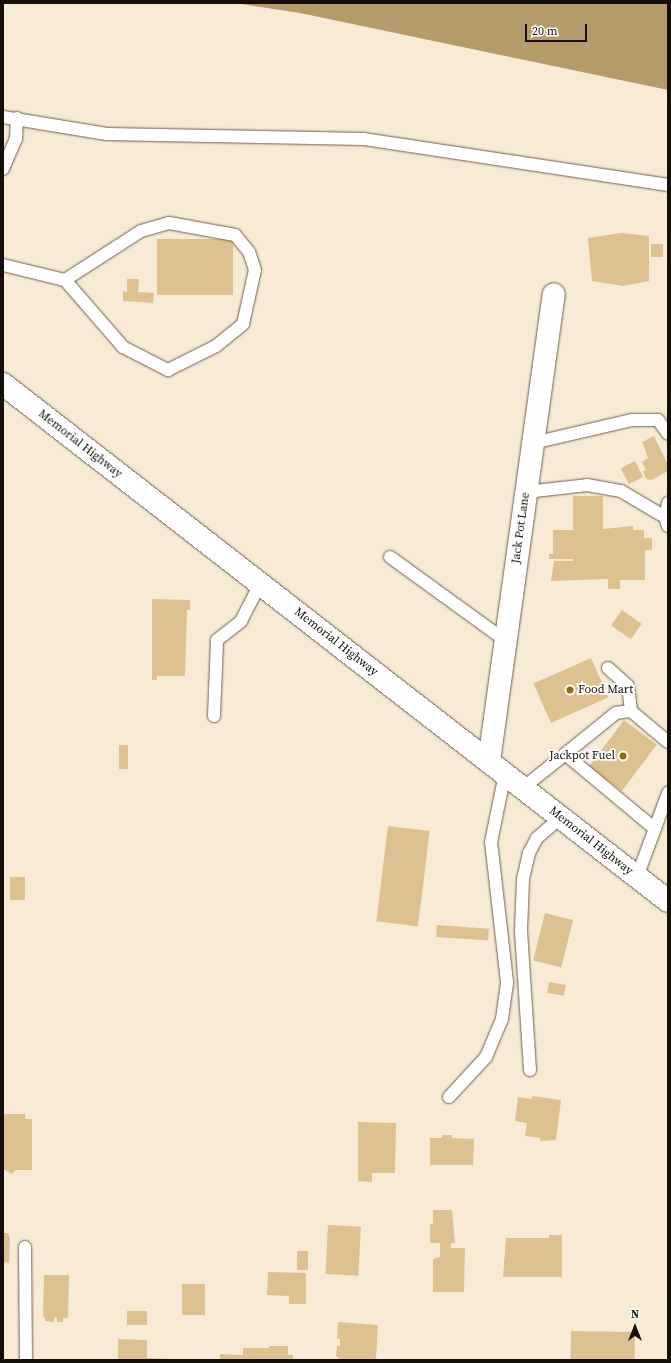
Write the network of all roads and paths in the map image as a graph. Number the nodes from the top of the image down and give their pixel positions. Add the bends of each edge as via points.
1 (3, 117) edge
2 (17, 118) junction
3 (3, 169) edge
4 (668, 185) edge
5 (3, 265) edge
6 (65, 280) junction
7 (554, 295) dead end
8 (3, 384) edge
9 (668, 434) edge
10 (533, 443) junction
11 (526, 492) junction
12 (668, 503) edge
13 (666, 521) edge
14 (390, 557) dead end
15 (260, 584) junction
16 (506, 641) junction
17 (608, 668) dead end
18 (631, 711) junction
19 (214, 716) dead end
20 (668, 742) edge
21 (564, 754) junction
22 (497, 767) junction
23 (523, 788) junction
24 (668, 793) edge
25 (561, 817) junction
26 (655, 829) junction
27 (637, 877) junction
28 (668, 901) edge
29 (530, 1070) dead end
30 (449, 1097) dead end
31 (25, 1247) dead end
32 (26, 1360) edge

1 - 2 lane
2 - 3 lane via 16,139
2 - 4 lane via 107,134 364,139
5 - 6 lane
6 - 6 lane via 141,231 169,223 235,235 250,252 255,270 243,324 216,346 168,370 123,347
7 - 10 main road, Jack Pot Lane
8 - 15 main road, Memorial Highway
9 - 10 lane via 658,420 632,420
10 - 11 main road, Jack Pot Lane
11 - 13 lane via 587,485 621,491
11 - 16 main road, Jack Pot Lane
12 - 13 lane
14 - 16 lane
15 - 19 lane via 241,621 217,640
15 - 22 main road, Memorial Highway
16 - 22 main road, Jack Pot Lane
17 - 18 lane via 628,686
18 - 20 lane
18 - 21 lane via 616,713
21 - 23 lane
21 - 26 lane
22 - 23 main road, Memorial Highway
22 - 30 lane via 491,842 507,982 502,1019 486,1057
23 - 25 main road, Memorial Highway
24 - 26 lane
25 - 27 main road, Memorial Highway
25 - 29 lane via 537,838 529,853 523,879 521,931
26 - 27 lane
27 - 28 main road, Memorial Highway
31 - 32 lane

